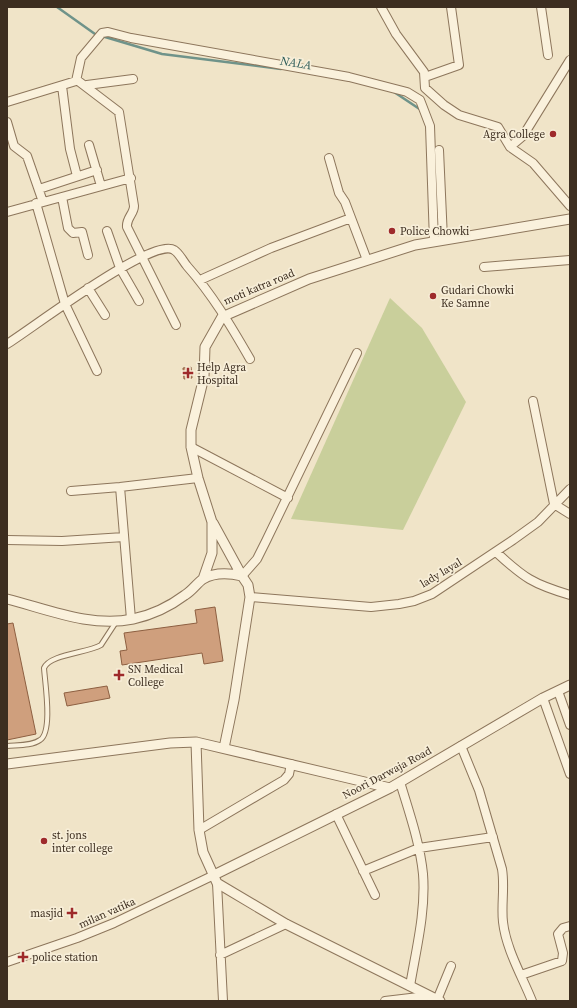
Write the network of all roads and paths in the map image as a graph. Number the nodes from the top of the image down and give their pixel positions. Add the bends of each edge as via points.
1 (381, 7) edge
2 (451, 7) edge
3 (540, 7) edge
4 (548, 55) dead end
5 (570, 60) edge
6 (426, 77) junction
7 (134, 79) dead end
8 (77, 80) junction
9 (86, 85) junction
10 (62, 86) junction
11 (430, 93) junction
12 (420, 100) junction
13 (7, 102) edge
14 (7, 122) edge
15 (89, 145) dead end
16 (510, 147) junction
17 (439, 150) dead end
18 (329, 158) dead end
19 (97, 170) junction
20 (77, 176) junction
21 (131, 178) junction
22 (101, 186) junction
23 (39, 189) junction
24 (62, 197) junction
25 (40, 202) junction
26 (570, 206) edge
27 (7, 212) edge
28 (351, 218) junction
29 (570, 219) edge
30 (107, 231) dead end
31 (443, 239) junction
32 (434, 241) junction
33 (88, 255) dead end
34 (142, 257) junction
35 (367, 260) junction
36 (570, 260) edge
37 (484, 267) dead end
38 (120, 268) junction
39 (200, 280) junction
40 (88, 288) junction
41 (139, 301) dead end
42 (65, 304) junction
43 (224, 314) junction
44 (106, 315) dead end
45 (176, 325) dead end
46 (7, 344) edge
47 (357, 353) dead end
48 (250, 359) dead end
49 (97, 371) dead end
50 (533, 401) dead end
51 (191, 447) junction
52 (198, 478) junction
53 (120, 487) junction
54 (570, 489) edge
55 (71, 491) dead end
56 (288, 498) junction
57 (554, 504) junction
58 (570, 514) edge
59 (212, 522) junction
60 (124, 537) junction
61 (7, 540) edge
62 (496, 552) junction
63 (242, 576) junction
64 (203, 579) junction
65 (570, 595) edge
66 (250, 597) junction
67 (7, 599) edge
68 (131, 619) junction
69 (116, 622) junction
70 (570, 685) edge
71 (558, 691) junction
72 (542, 698) junction
73 (570, 725) edge
74 (196, 742) junction
75 (7, 746) edge
76 (461, 746) junction
77 (224, 748) junction
78 (7, 764) edge
79 (291, 764) junction
80 (570, 774) edge
81 (400, 782) junction
82 (390, 788) junction
83 (336, 814) junction
84 (199, 830) junction
85 (494, 837) junction
86 (419, 848) junction
87 (363, 871) junction
88 (214, 879) junction
89 (375, 895) dead end
90 (286, 924) junction
91 (570, 926) edge
92 (220, 955) junction
93 (7, 962) edge
94 (451, 966) dead end
95 (521, 975) junction
96 (410, 986) junction
97 (427, 996) junction
98 (438, 1000) edge
99 (223, 1001) edge
100 (385, 1001) edge
101 (532, 1001) edge

1 - 6 street
2 - 6 street via 459,65
3 - 4 street
5 - 16 street via 523,136
6 - 11 street via 424,84
7 - 9 street
8 - 9 street
8 - 10 street
8 - 12 street via 78,63 102,33 108,32 349,78 407,92
9 - 21 street via 119,112
10 - 13 street
10 - 20 street via 70,149
11 - 12 street
11 - 16 street via 459,115 494,125
12 - 32 street via 430,126
14 - 23 street via 14,146 28,156
15 - 19 street
16 - 26 street via 533,163
17 - 31 street
18 - 28 street via 339,193
19 - 20 street
19 - 22 street
20 - 23 street
21 - 22 street
21 - 34 street via 134,211 127,220 127,227
22 - 24 street
23 - 25 street
24 - 25 street
24 - 33 street via 68,228 73,233 82,232
25 - 27 street
25 - 42 street
28 - 35 street
28 - 39 street via 271,248
29 - 31 street, moti katra road
30 - 38 street
31 - 32 street, moti katra road
32 - 35 street, moti katra road
34 - 38 street
34 - 39 street via 166,248 174,250
34 - 45 street
35 - 43 street, moti katra road via 309,279
36 - 37 street
38 - 40 street
38 - 41 street
39 - 43 street
40 - 42 street
40 - 44 street
42 - 46 street
42 - 49 street
43 - 48 street
43 - 51 street, moti katra road via 204,352 204,377 194,416
47 - 56 street
50 - 57 street
51 - 52 street, moti katra road
51 - 56 street
52 - 53 street
52 - 59 street, moti katra road
53 - 55 street
53 - 60 street
54 - 57 street, lady layal
56 - 63 street via 257,559
57 - 58 street
57 - 62 street, lady layal via 538,522
59 - 63 street
59 - 64 street, moti katra road via 212,553
60 - 61 street via 62,541
60 - 68 street
62 - 65 street via 529,581
62 - 66 street, lady layal via 432,594 399,604 371,607
63 - 64 street via 224,573
63 - 66 street via 248,585
64 - 68 street via 184,596 158,611
66 - 77 street
67 - 69 street via 86,619
68 - 69 street
69 - 75 lane via 101,645 46,664 44,668 47,730 40,740 30,744
70 - 71 street, Noori Darwaja Road
71 - 72 street, Noori Darwaja Road
71 - 73 street
72 - 76 street, Noori Darwaja Road
72 - 80 street
74 - 77 street
74 - 78 street via 170,743
74 - 84 street
76 - 81 street, Noori Darwaja Road
76 - 85 street
77 - 79 street
79 - 82 street
79 - 84 street via 289,774 284,780
81 - 82 street, Noori Darwaja Road
81 - 86 street
82 - 83 street, Noori Darwaja Road
83 - 87 street
83 - 88 street, Noori Darwaja Road
84 - 88 street via 203,852
85 - 86 street
85 - 95 street via 504,883 504,929
86 - 87 street
86 - 96 street via 423,874 422,897
87 - 89 street
88 - 90 street
88 - 92 street
88 - 93 street, milan vatika via 77,938
90 - 92 street
90 - 96 street
91 - 95 street via 563,928 558,934 563,953 562,961
92 - 99 street
94 - 98 street
95 - 101 street
96 - 97 street
97 - 98 street
97 - 100 street

